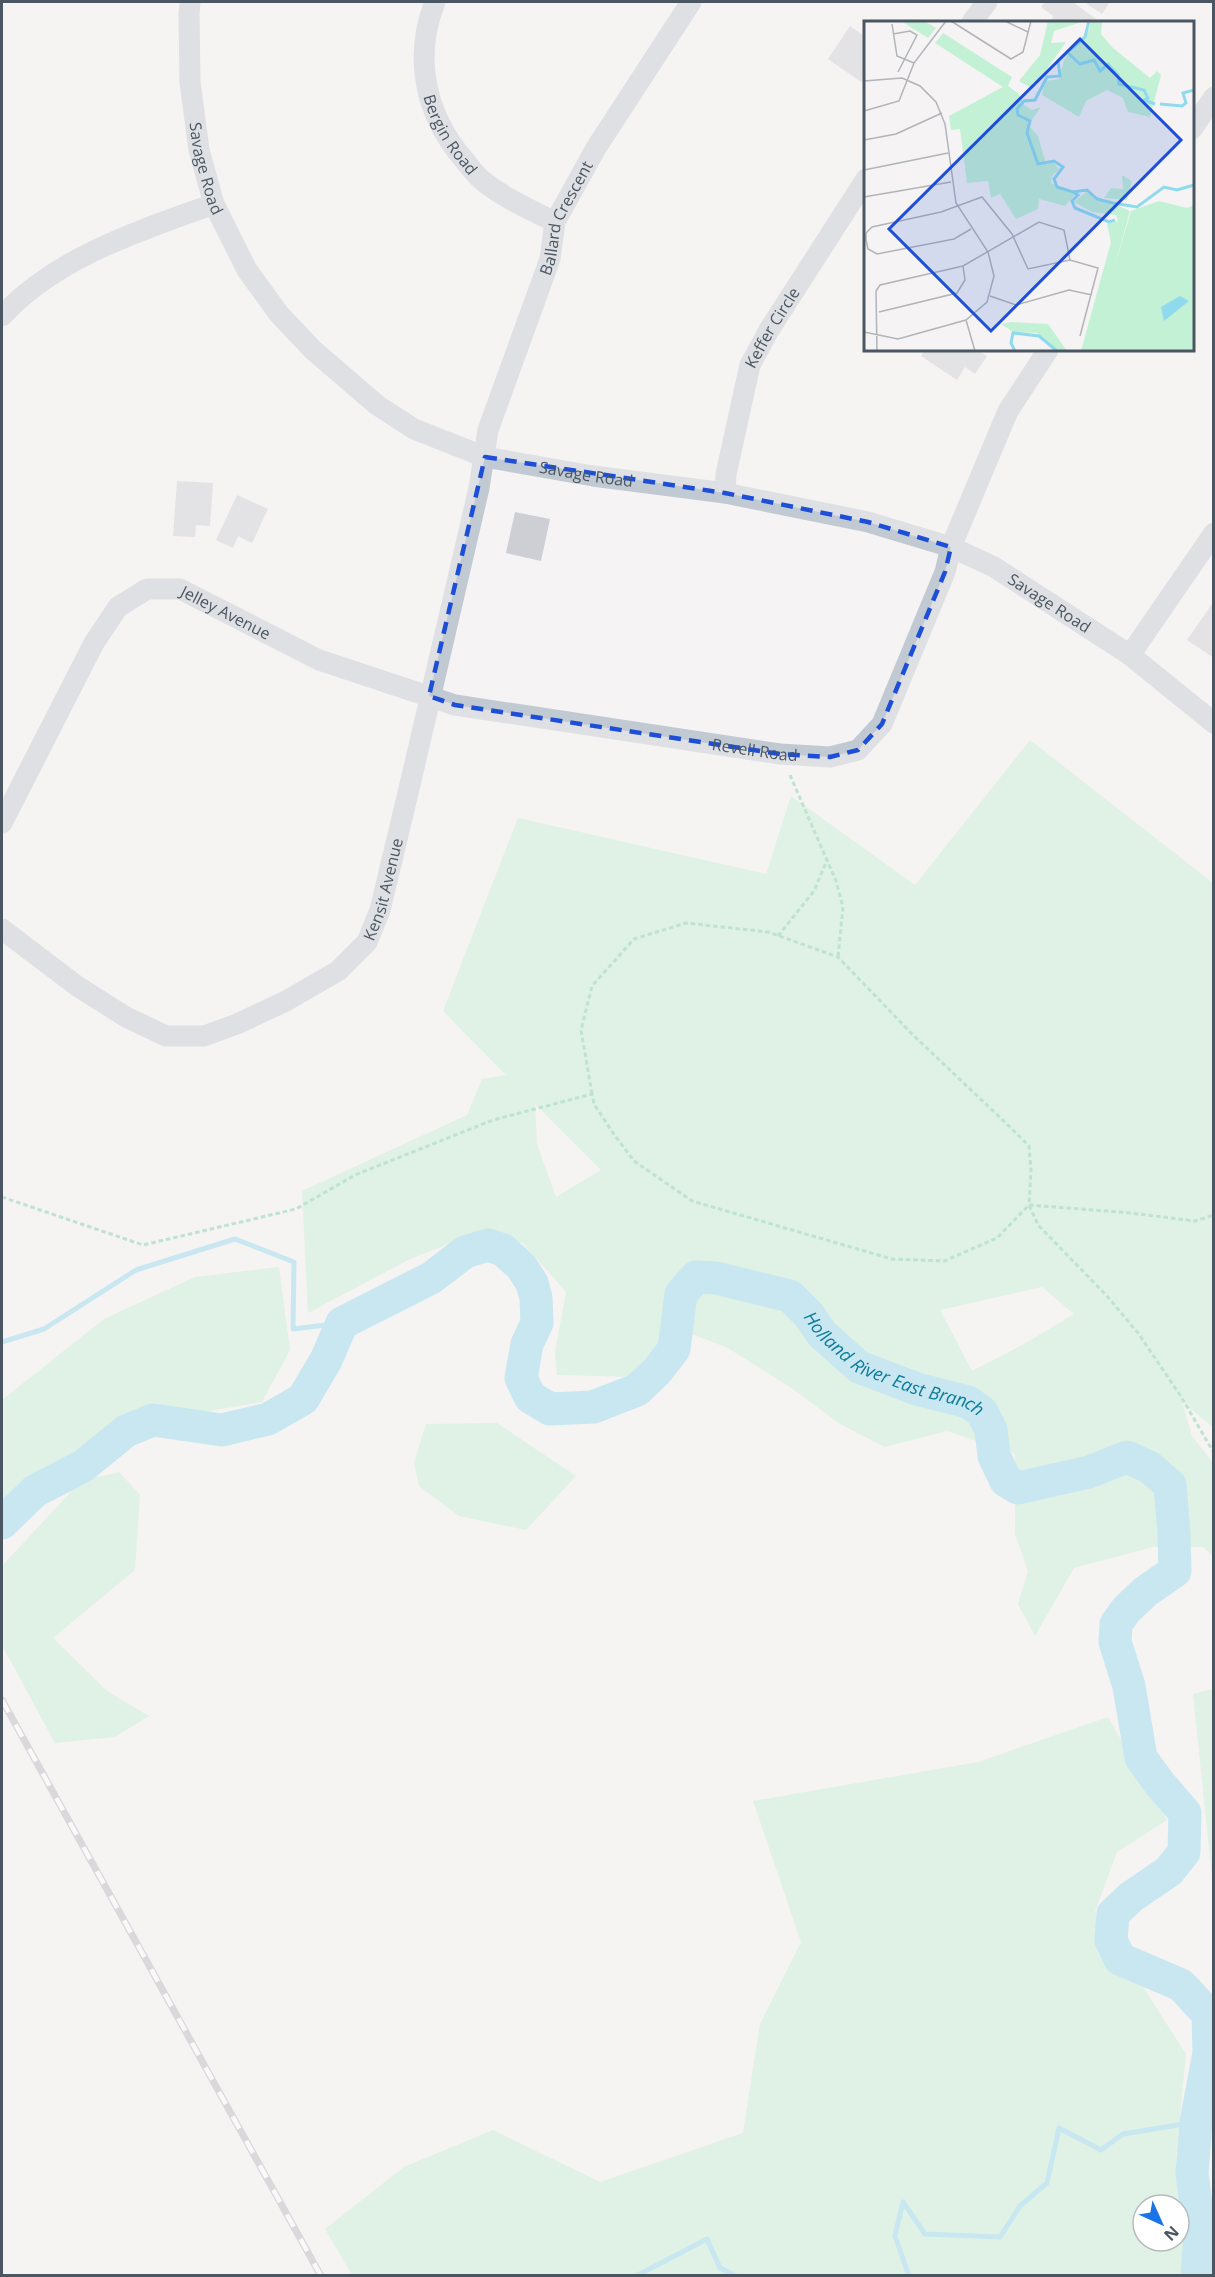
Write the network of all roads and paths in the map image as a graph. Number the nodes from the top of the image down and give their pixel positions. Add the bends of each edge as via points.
1 (190, 2) edge
2 (435, 2) edge
3 (691, 2) edge
4 (987, 2) edge
5 (973, 21) edge
6 (1214, 97) edge
7 (1194, 126) edge
8 (864, 182) edge
9 (214, 204) junction
10 (555, 222) junction
11 (2, 316) edge
12 (1047, 351) edge
13 (485, 457) junction
14 (725, 493) junction
15 (1214, 533) edge
16 (951, 547) junction
17 (1130, 655) junction
18 (429, 696) junction
19 (1214, 723) edge
20 (780, 754) junction
21 (2, 824) edge
22 (827, 860) junction
23 (2, 929) edge
24 (778, 936) junction
25 (838, 957) junction
26 (592, 1094) junction
27 (2, 1197) edge
28 (1029, 1205) junction
29 (1214, 1215) edge
30 (1214, 1453) edge

1 - 9 street, Savage Road via 190,82 199,150
2 - 10 street, Bergin Road via 427,22 424,61 427,91 437,121 482,181
3 - 10 street, Ballard Crescent via 596,148
4 - 5 street
6 - 7 street
8 - 14 street, Keffer Circle via 750,364
9 - 11 street via 82,258 40,283
9 - 13 street, Savage Road via 247,270 279,314 313,350 376,405 414,429
10 - 13 street, Ballard Crescent via 549,259 488,430
12 - 16 street via 1008,411
13 - 14 street, Savage Road
13 - 18 street, Kensit Avenue
14 - 16 street, Savage Road via 868,522
15 - 17 street
16 - 17 street, Savage Road via 994,567
16 - 20 street, Revell Road via 945,572 882,724 858,750 830,757
17 - 19 street, Savage Road
18 - 20 street, Revell Road via 455,705
18 - 21 street, Jelley Avenue via 319,660 180,589 147,589 118,607 94,643
18 - 23 street, Kensit Avenue via 380,910 367,942 338,970 286,1001 204,1036 166,1036 126,1017 77,986
20 - 22 path
22 - 24 path via 814,891
22 - 25 path via 843,907
24 - 25 path
24 - 26 path via 686,923 634,939 591,986 581,1030
25 - 28 path via 1029,1146
26 - 27 path via 493,1120 355,1175 297,1209 143,1245
26 - 28 path via 594,1104 634,1161 692,1201 892,1259 944,1261 997,1238
28 - 29 path via 1195,1221
28 - 30 path via 1038,1225 1138,1333

